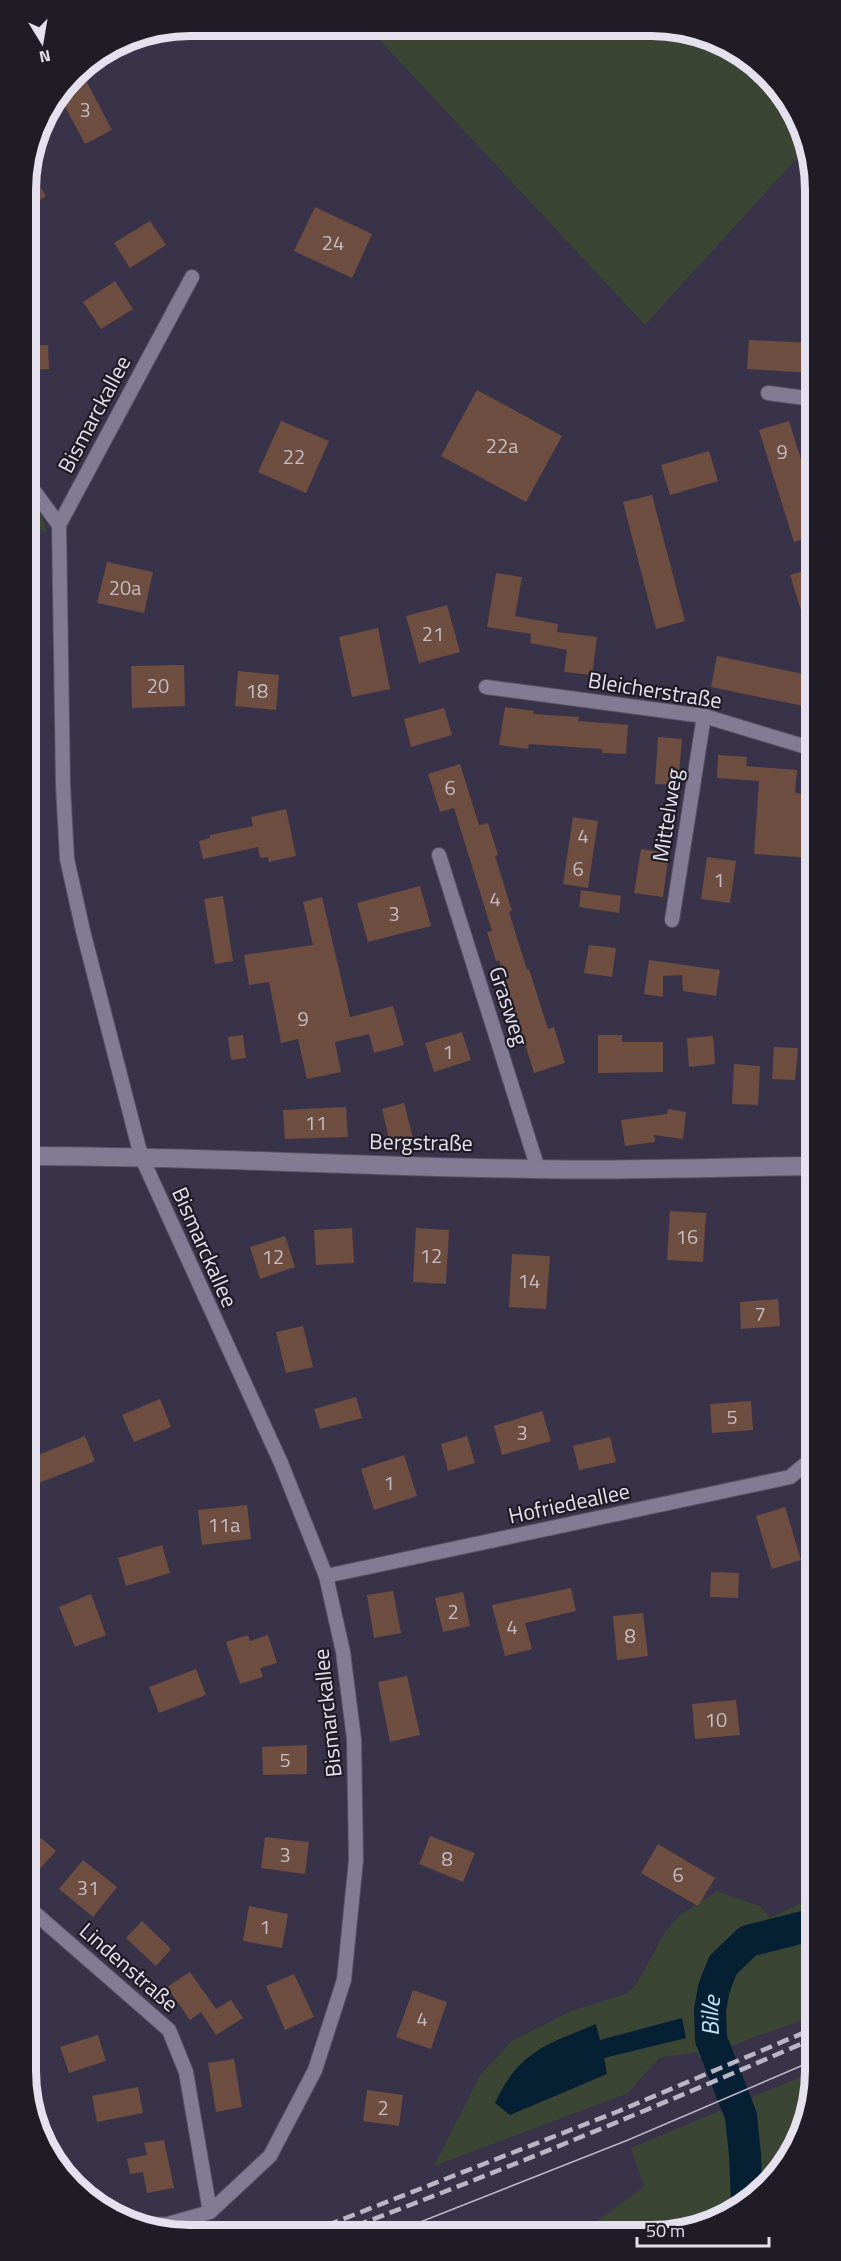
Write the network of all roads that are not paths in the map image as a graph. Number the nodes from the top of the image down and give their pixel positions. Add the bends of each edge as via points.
1 (192, 277) dead end
2 (768, 393) dead end
3 (805, 398) edge
4 (36, 494) edge
5 (58, 525) junction
6 (486, 687) dead end
7 (704, 716) junction
8 (805, 747) edge
9 (439, 855) dead end
10 (672, 920) dead end
11 (36, 1156) edge
12 (141, 1156) junction
13 (805, 1166) edge
14 (538, 1169) junction
15 (805, 1464) edge
16 (326, 1576) junction
17 (36, 1914) edge
18 (210, 2212) junction
19 (170, 2223) edge

1 - 5 street, Bismarckallee
2 - 3 street
4 - 5 street
5 - 12 street, Bismarckallee via 67,859
6 - 7 street, Bleicherstraße
7 - 8 street, Bleicherstraße
7 - 10 street, Mittelweg
9 - 14 street, Grasweg
11 - 12 street, Bergstraße
12 - 14 street, Bergstraße
12 - 16 street, Bismarckallee via 281,1463
13 - 14 street, Bergstraße
15 - 16 street, Hofriedeallee via 790,1477
16 - 18 street, Bismarckallee via 343,1652 354,1739 356,1860 345,1980 315,2070 270,2156
17 - 18 street, Lindenstraße via 169,2030 186,2072
18 - 19 street

